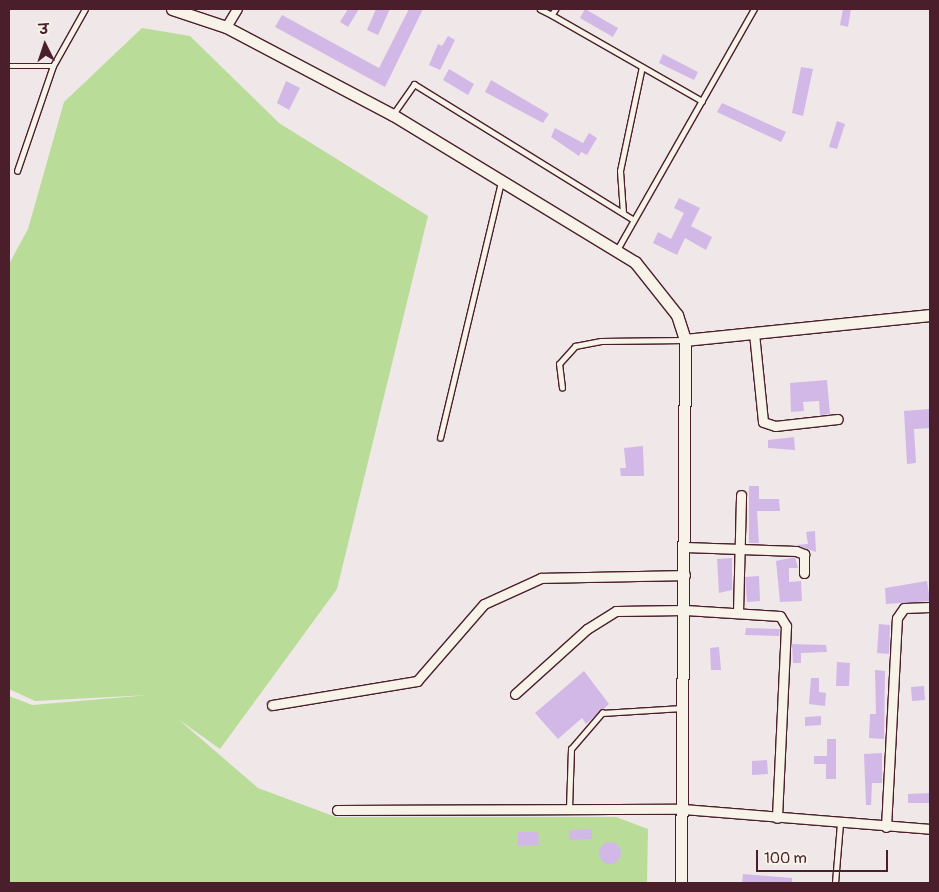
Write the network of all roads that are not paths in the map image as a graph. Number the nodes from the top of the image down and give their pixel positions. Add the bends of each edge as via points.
1 (85, 9) edge
2 (172, 9) edge
3 (237, 9) edge
4 (540, 9) edge
5 (556, 9) edge
6 (754, 9) edge
7 (552, 15) junction
8 (226, 27) junction
9 (9, 66) edge
10 (53, 66) junction
11 (642, 67) junction
12 (702, 101) junction
13 (393, 115) junction
14 (17, 171) dead end
15 (501, 182) junction
16 (623, 213) junction
17 (633, 220) junction
18 (617, 251) junction
19 (930, 315) edge
20 (754, 333) junction
21 (685, 340) junction
22 (562, 388) dead end
23 (838, 419) dead end
24 (440, 438) dead end
25 (740, 495) dead end
26 (685, 547) junction
27 (740, 547) junction
28 (804, 573) dead end
29 (685, 575) junction
30 (930, 607) edge
31 (685, 610) junction
32 (738, 612) junction
33 (515, 694) dead end
34 (272, 705) dead end
35 (684, 708) junction
36 (569, 809) junction
37 (683, 809) junction
38 (337, 810) dead end
39 (776, 818) junction
40 (840, 823) junction
41 (886, 827) junction
42 (930, 829) edge
43 (681, 883) edge
44 (835, 883) edge

1 - 10 lane
2 - 8 street
3 - 8 street
4 - 7 lane
5 - 7 lane
6 - 12 lane
7 - 11 lane
8 - 13 street
9 - 10 lane
10 - 14 lane
11 - 12 lane
11 - 16 lane via 621,163
12 - 17 lane
13 - 15 street
13 - 16 lane via 414,84
15 - 18 street
15 - 24 lane
16 - 17 lane
17 - 18 lane
18 - 21 street via 635,262 677,315
19 - 20 street
20 - 21 street
20 - 23 street via 760,414 767,426
21 - 22 lane via 601,341 575,346 560,364
21 - 26 street
25 - 27 street
26 - 27 street
26 - 29 street
27 - 28 street via 801,552
27 - 32 street
29 - 31 street
29 - 34 street via 541,578 484,604 418,681
30 - 41 street via 904,608 897,618
31 - 32 street
31 - 33 street via 604,615
31 - 35 street
32 - 39 street via 769,614 785,621
35 - 36 lane via 602,713 570,749
35 - 37 street
36 - 37 street
36 - 38 street
37 - 39 street
37 - 43 street
39 - 40 street
40 - 41 street
40 - 44 lane
41 - 42 street

